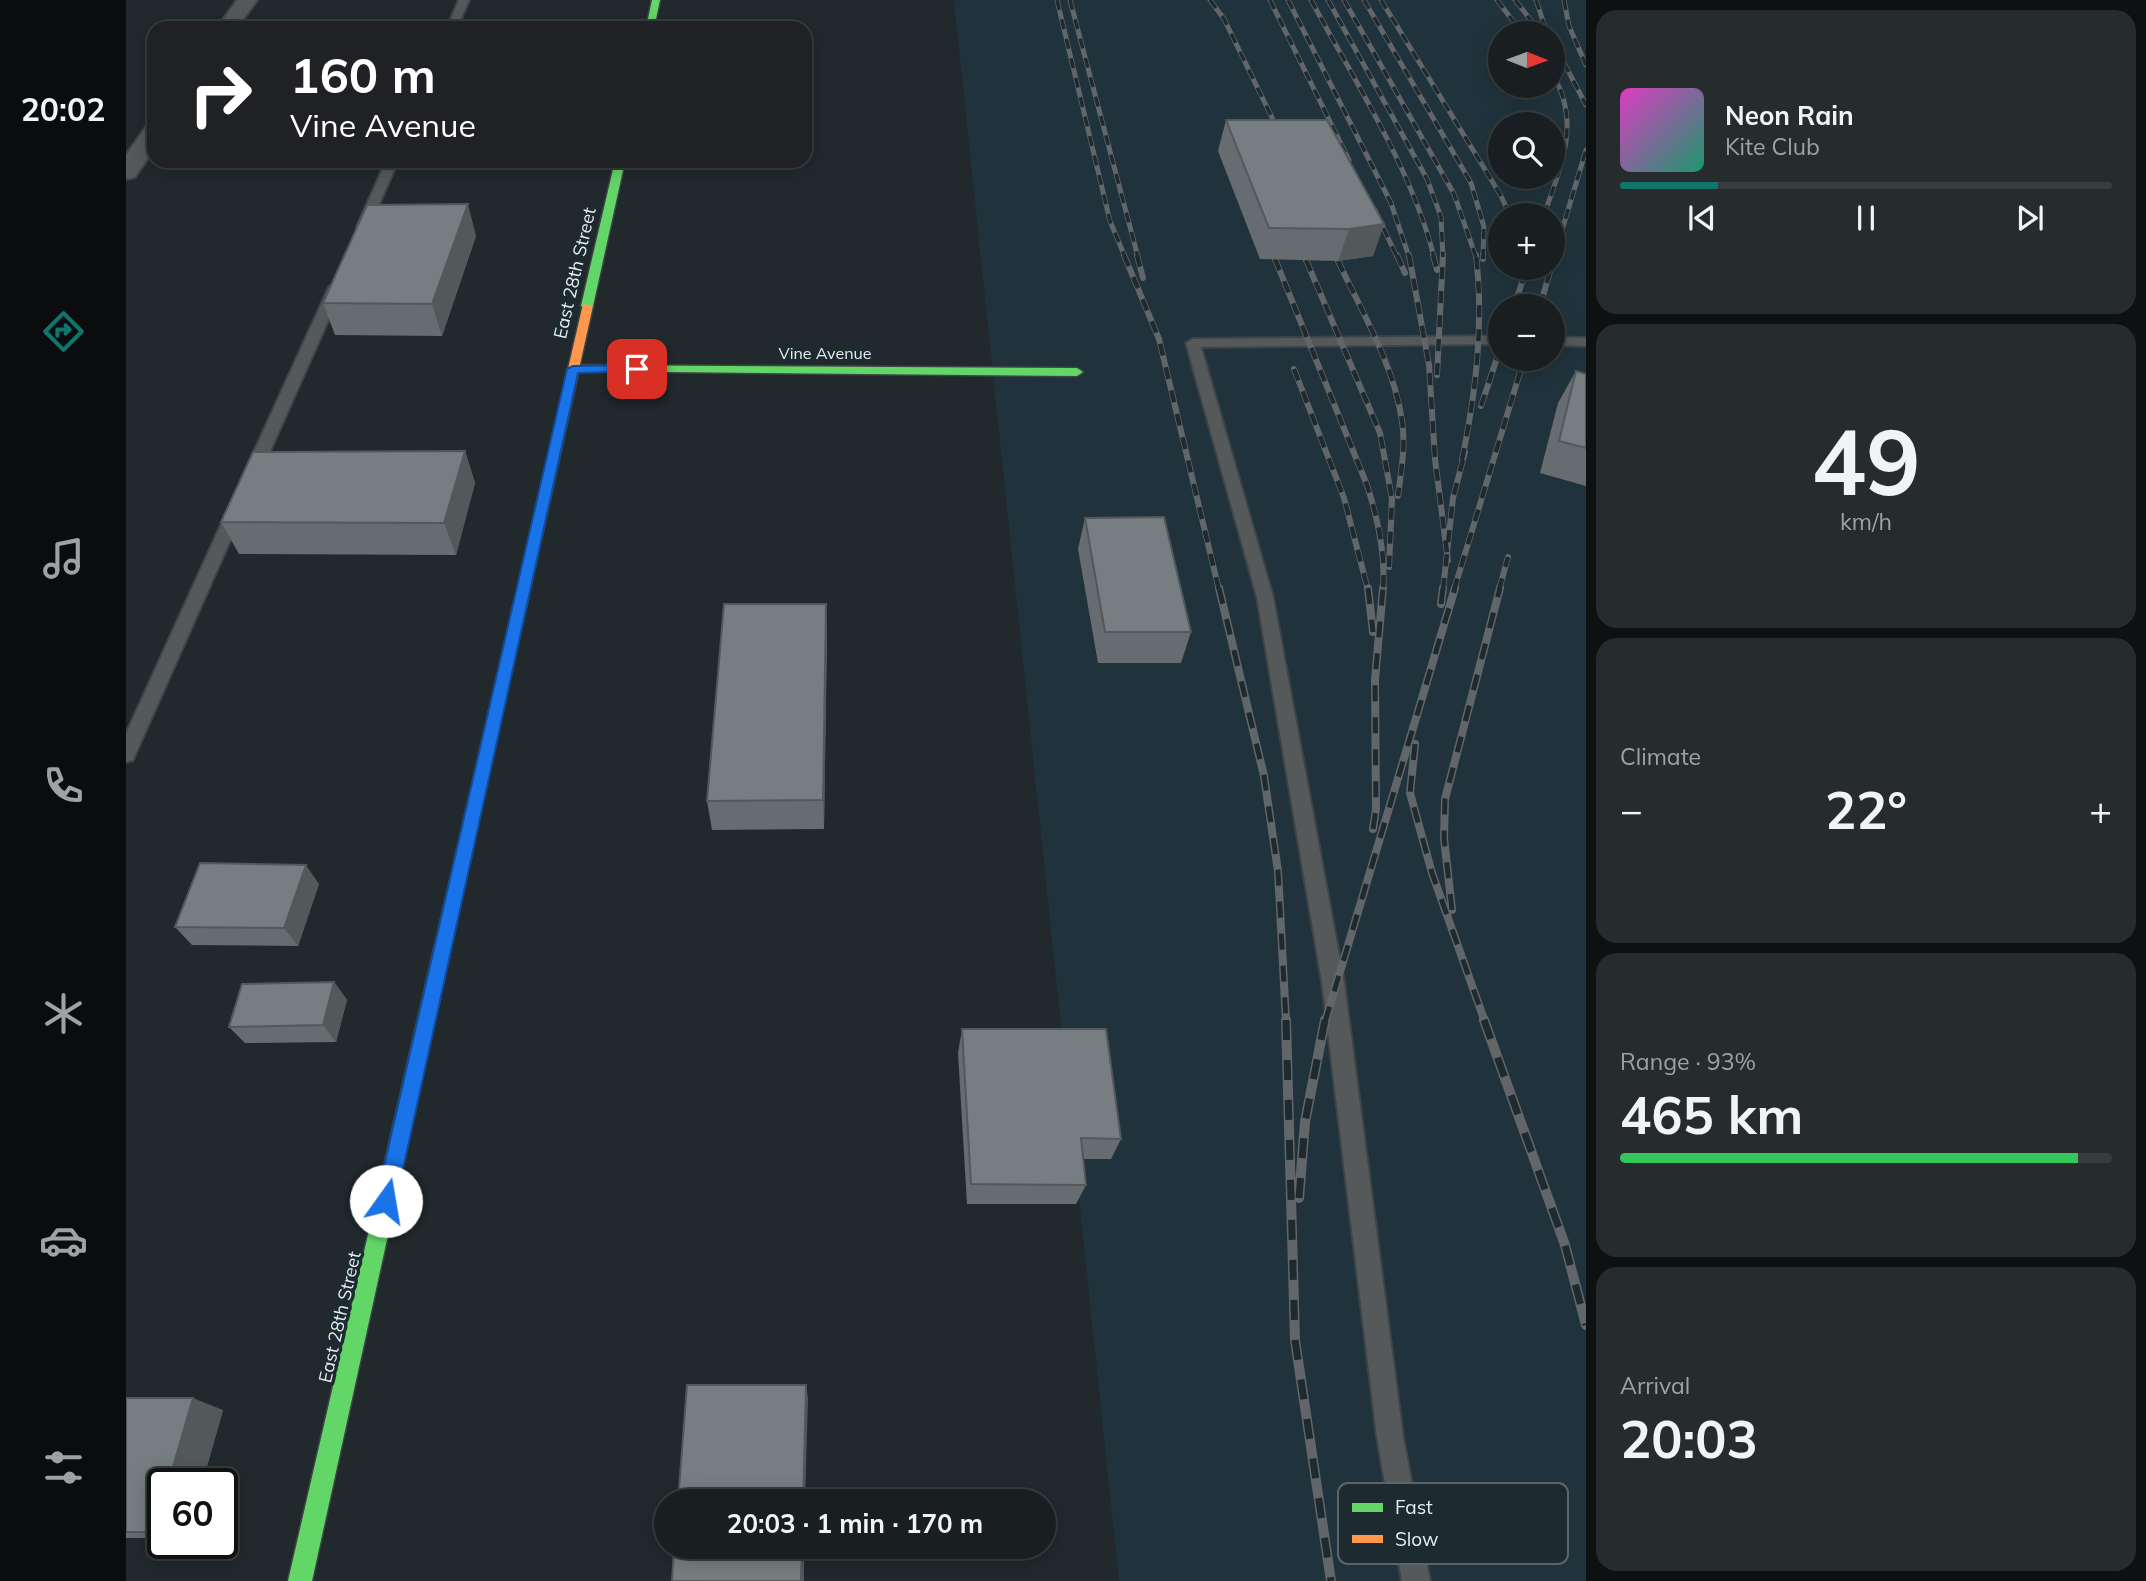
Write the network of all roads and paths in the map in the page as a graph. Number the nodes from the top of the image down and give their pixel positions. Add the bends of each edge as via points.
1 (247, 0) edge
2 (464, 0) edge
3 (656, 0) edge
4 (232, 21) edge
5 (455, 21) edge
6 (652, 21) edge
7 (147, 142) edge
8 (389, 168) edge
9 (618, 168) edge
10 (126, 172) edge
11 (354, 247) edge
12 (343, 272) edge
13 (1488, 340) edge
14 (1565, 341) edge
15 (1586, 342) edge
16 (573, 369) junction
17 (1077, 372) dead end
18 (126, 755) edge
19 (1398, 1483) edge
20 (300, 1581) edge

1 - 4 street
2 - 5 lane
3 - 6 main road
7 - 10 street
8 - 11 lane
9 - 16 main road, East 28th Street
12 - 18 lane
13 - 19 lane via 1193,343 1265,597 1333,982
14 - 15 lane
16 - 17 main road, Vine Avenue
16 - 20 main road, East 28th Street

